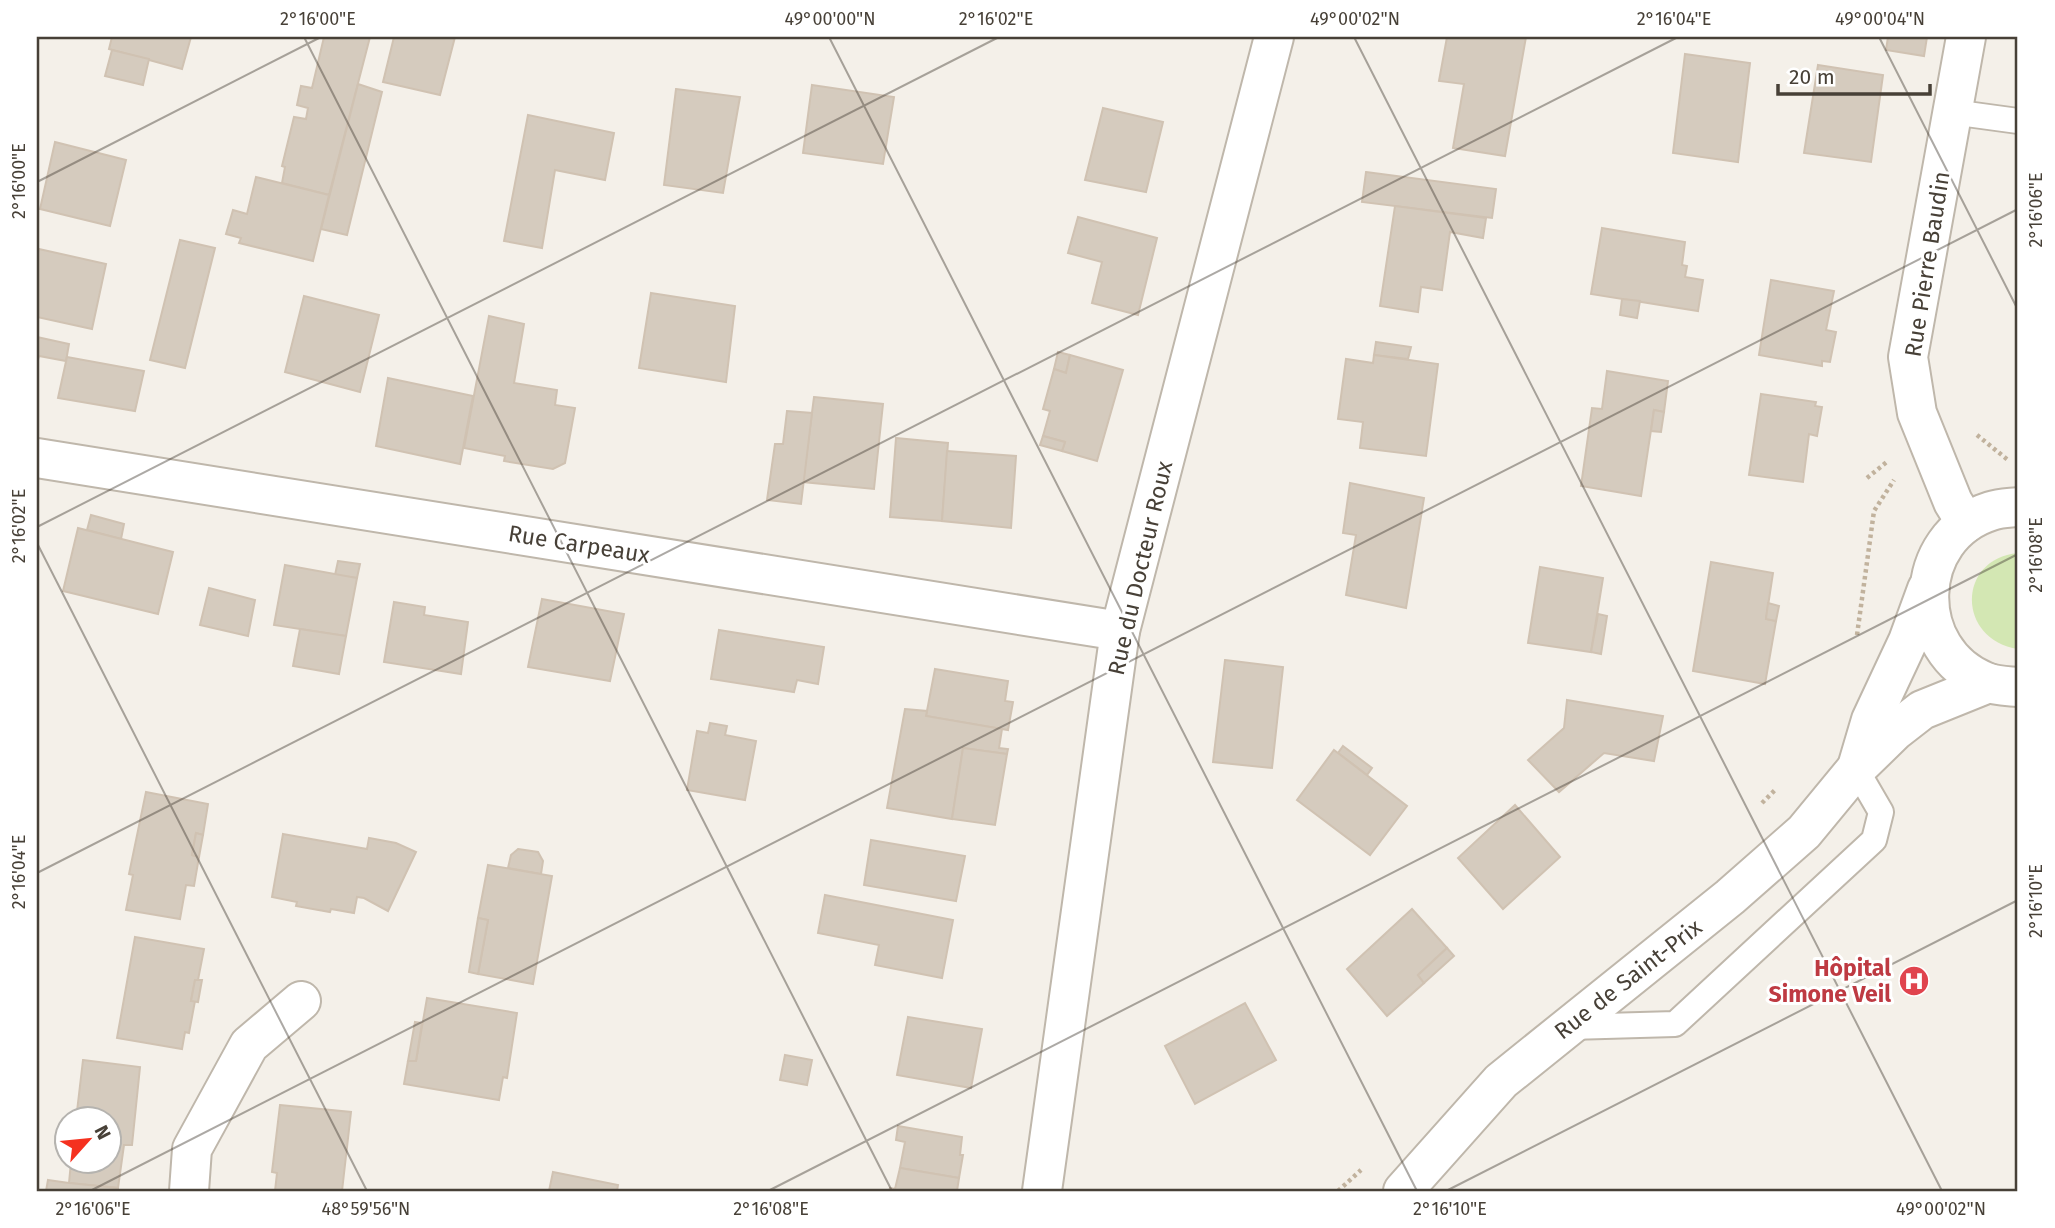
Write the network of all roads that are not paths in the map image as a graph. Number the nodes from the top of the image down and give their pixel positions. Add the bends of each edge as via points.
1 (1274, 37) edge
2 (1966, 37) edge
3 (1952, 111) junction
4 (2018, 121) edge
5 (37, 458) edge
6 (2018, 507) edge
7 (1966, 523) junction
8 (1929, 584) junction
9 (1120, 631) junction
10 (2010, 687) edge
11 (1856, 769) junction
12 (301, 1001) dead end
13 (1570, 1027) junction
14 (189, 1191) edge
15 (1042, 1191) edge
16 (1403, 1191) edge

1 - 9 street, Rue du Docteur Roux
2 - 3 street, Rue Pierre Baudin
3 - 4 lane
3 - 7 street, Rue Pierre Baudin via 1908,357 1917,413
5 - 9 street, Rue Carpeaux
6 - 7 street via 1991,511
7 - 8 street, Rue de Saint-Prix via 1948,540
8 - 10 street via 1928,606 1943,647 1975,677
8 - 11 street, Rue de Saint-Prix via 1871,720
9 - 15 street, Rue du Docteur Roux
10 - 11 street, Rue de Saint-Prix via 1922,710
11 - 13 street, Rue de Saint-Prix via 1804,832
11 - 13 lane via 1881,812 1874,840 1675,1024
12 - 14 street via 249,1045 192,1149
13 - 16 street, Rue de Saint-Prix via 1501,1080

